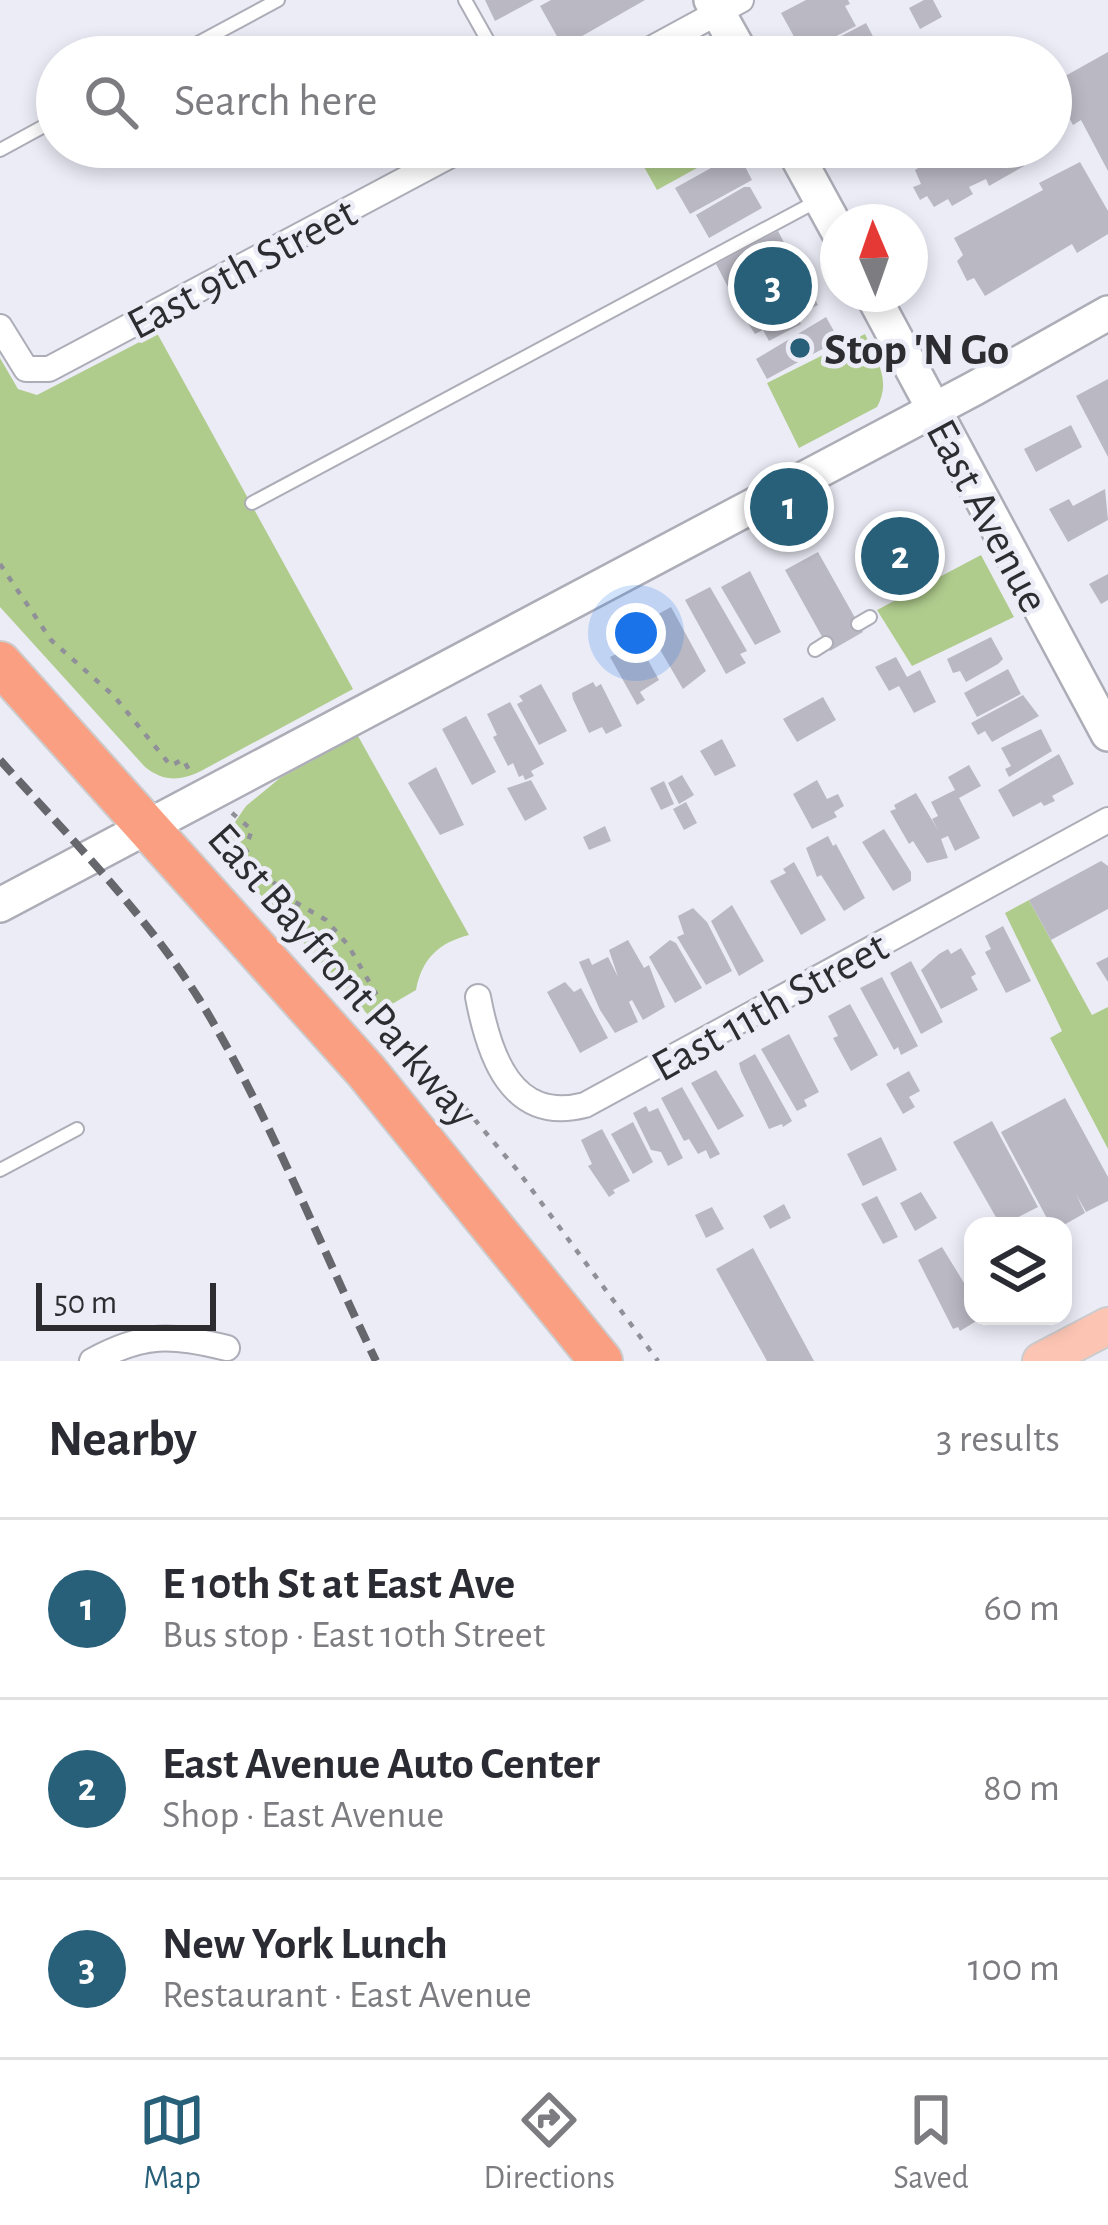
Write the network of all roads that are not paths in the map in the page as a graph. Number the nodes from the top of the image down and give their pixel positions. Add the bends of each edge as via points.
1 (278, 0) edge
2 (465, 0) edge
3 (723, 4) edge
4 (211, 36) edge
5 (485, 36) edge
6 (670, 36) edge
7 (735, 36) edge
8 (36, 130) edge
9 (0, 149) edge
10 (427, 168) edge
11 (803, 168) edge
12 (820, 199) junction
13 (823, 204) edge
14 (881, 312) edge
15 (1108, 313) edge
16 (0, 327) edge
17 (933, 410) junction
18 (252, 503) dead end
19 (0, 663) edge
20 (1108, 734) edge
21 (1108, 820) edge
22 (147, 827) junction
23 (0, 905) edge
24 (478, 997) dead end
25 (76, 1129) dead end
26 (0, 1170) edge
27 (1108, 1327) edge
28 (227, 1348) dead end
29 (92, 1361) edge
30 (601, 1361) edge
31 (1041, 1361) edge

1 - 4 lane
2 - 5 lane
3 - 6 street
3 - 7 street
8 - 9 lane
10 - 16 street, East 9th Street via 50,369 32,371
11 - 12 street
12 - 13 street
12 - 18 lane
14 - 17 street, East Avenue
15 - 17 street
17 - 20 street, East Avenue
17 - 22 street
19 - 22 highway, East Bayfront Parkway
21 - 24 street, East 11th Street via 584,1105 550,1108 517,1091 491,1053
22 - 23 street
22 - 30 highway, East Bayfront Parkway via 366,1071
25 - 26 lane
27 - 31 main road
28 - 29 street via 156,1338

